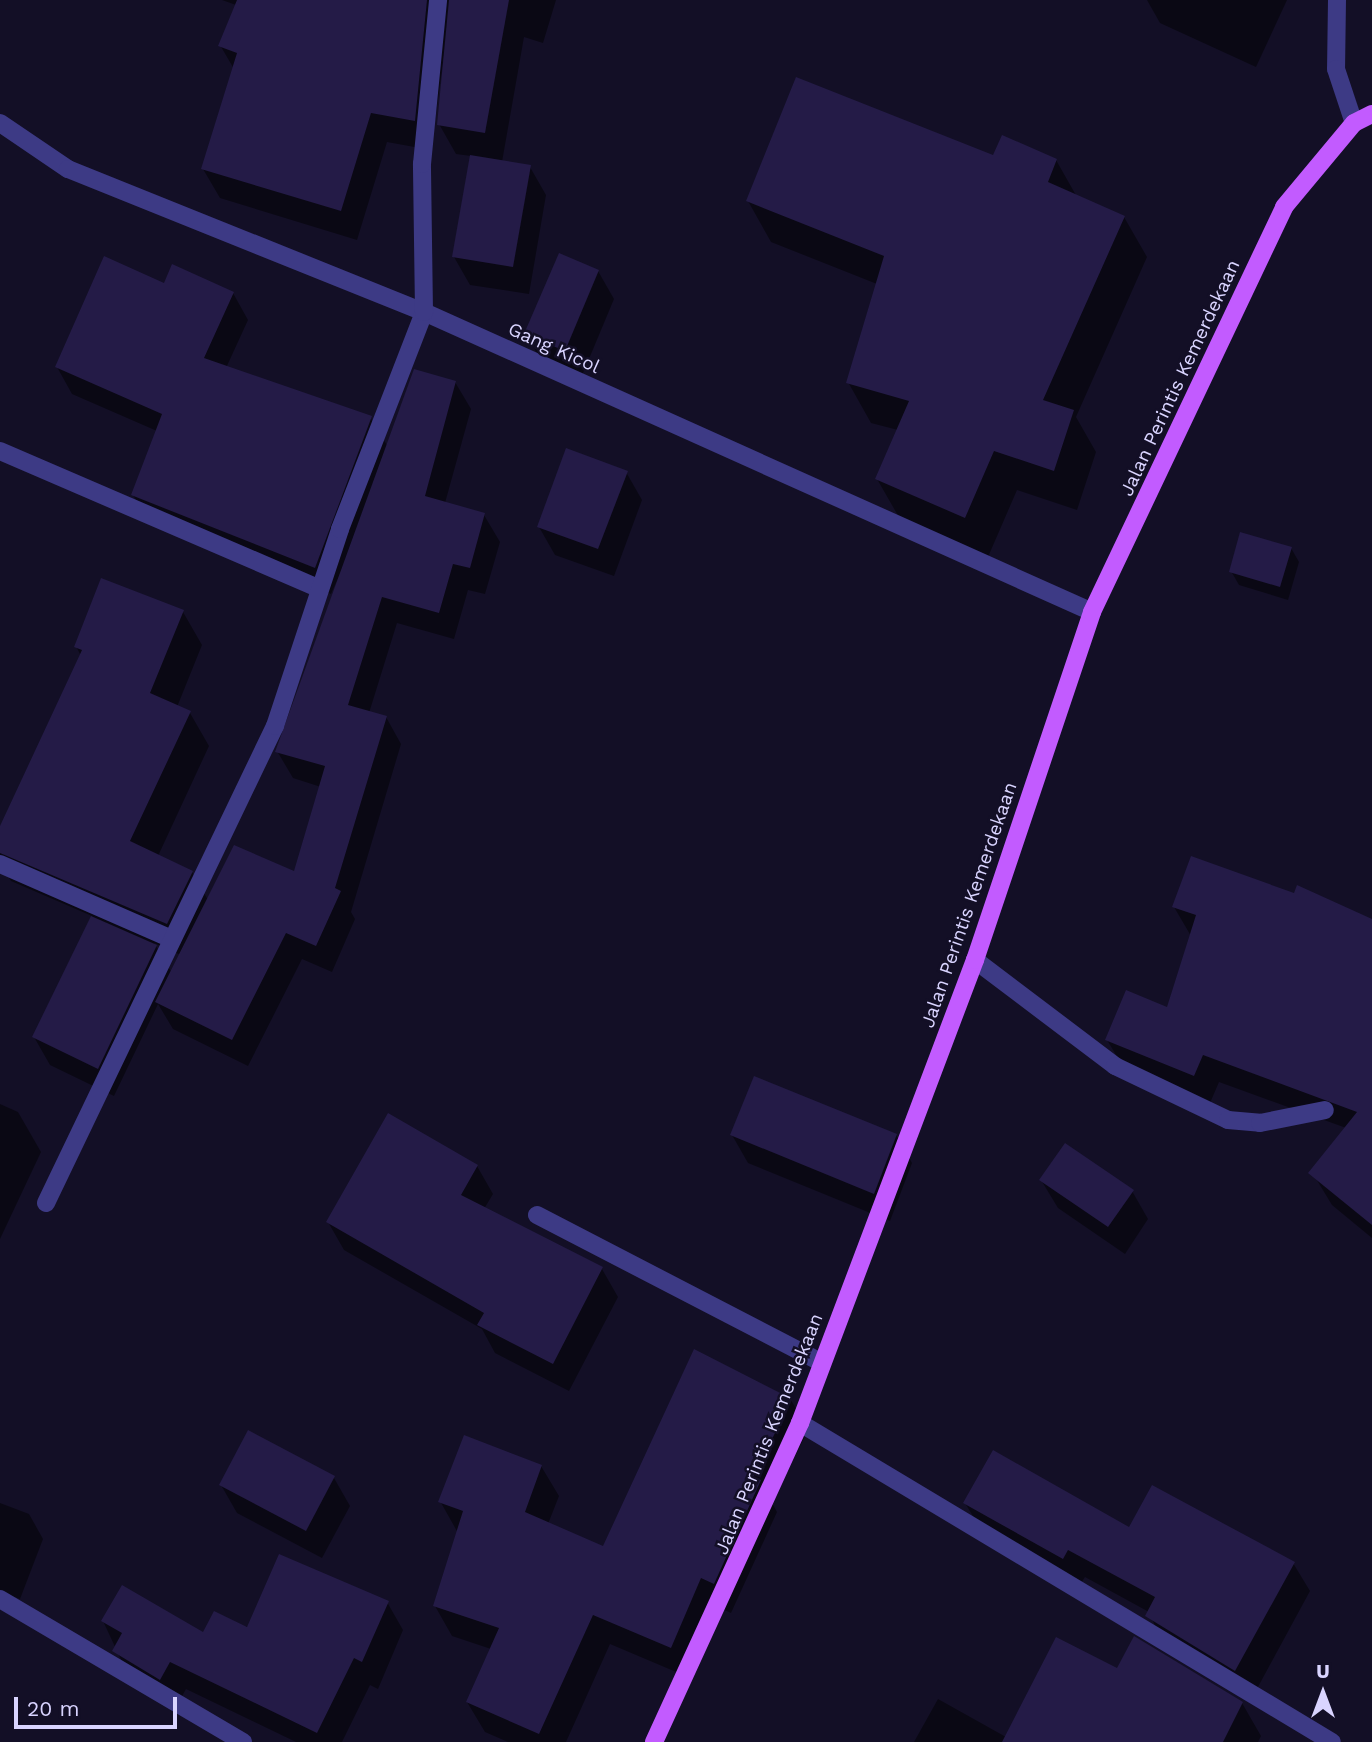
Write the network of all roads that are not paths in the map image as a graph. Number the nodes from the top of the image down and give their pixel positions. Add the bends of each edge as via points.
1 (438, 0) edge
2 (1337, 0) edge
3 (1372, 114) edge
4 (0, 123) edge
5 (1354, 123) junction
6 (424, 312) junction
7 (0, 451) edge
8 (320, 589) junction
9 (1092, 612) junction
10 (0, 864) edge
11 (172, 939) junction
12 (975, 960) junction
13 (1325, 1110) dead end
14 (46, 1203) dead end
15 (537, 1215) dead end
16 (822, 1363) junction
17 (800, 1423) junction
18 (0, 1599) edge
19 (243, 1742) edge
20 (654, 1742) edge
21 (1332, 1742) edge

1 - 6 street via 422,164
2 - 5 street via 1336,69
3 - 5 main road, Jalan Perintis Kemerdekaan
4 - 6 street, Gang Kicol via 68,169
5 - 9 main road, Jalan Perintis Kemerdekaan via 1284,207
6 - 8 street
6 - 9 street, Gang Kicol
7 - 8 street
8 - 11 street via 275,726
9 - 12 main road, Jalan Perintis Kemerdekaan
10 - 11 street
11 - 14 street
12 - 13 street via 1115,1066 1228,1120 1260,1123
12 - 16 main road, Jalan Perintis Kemerdekaan
15 - 16 street
16 - 17 main road, Jalan Perintis Kemerdekaan
17 - 20 main road, Jalan Perintis Kemerdekaan
17 - 21 street
18 - 19 street

